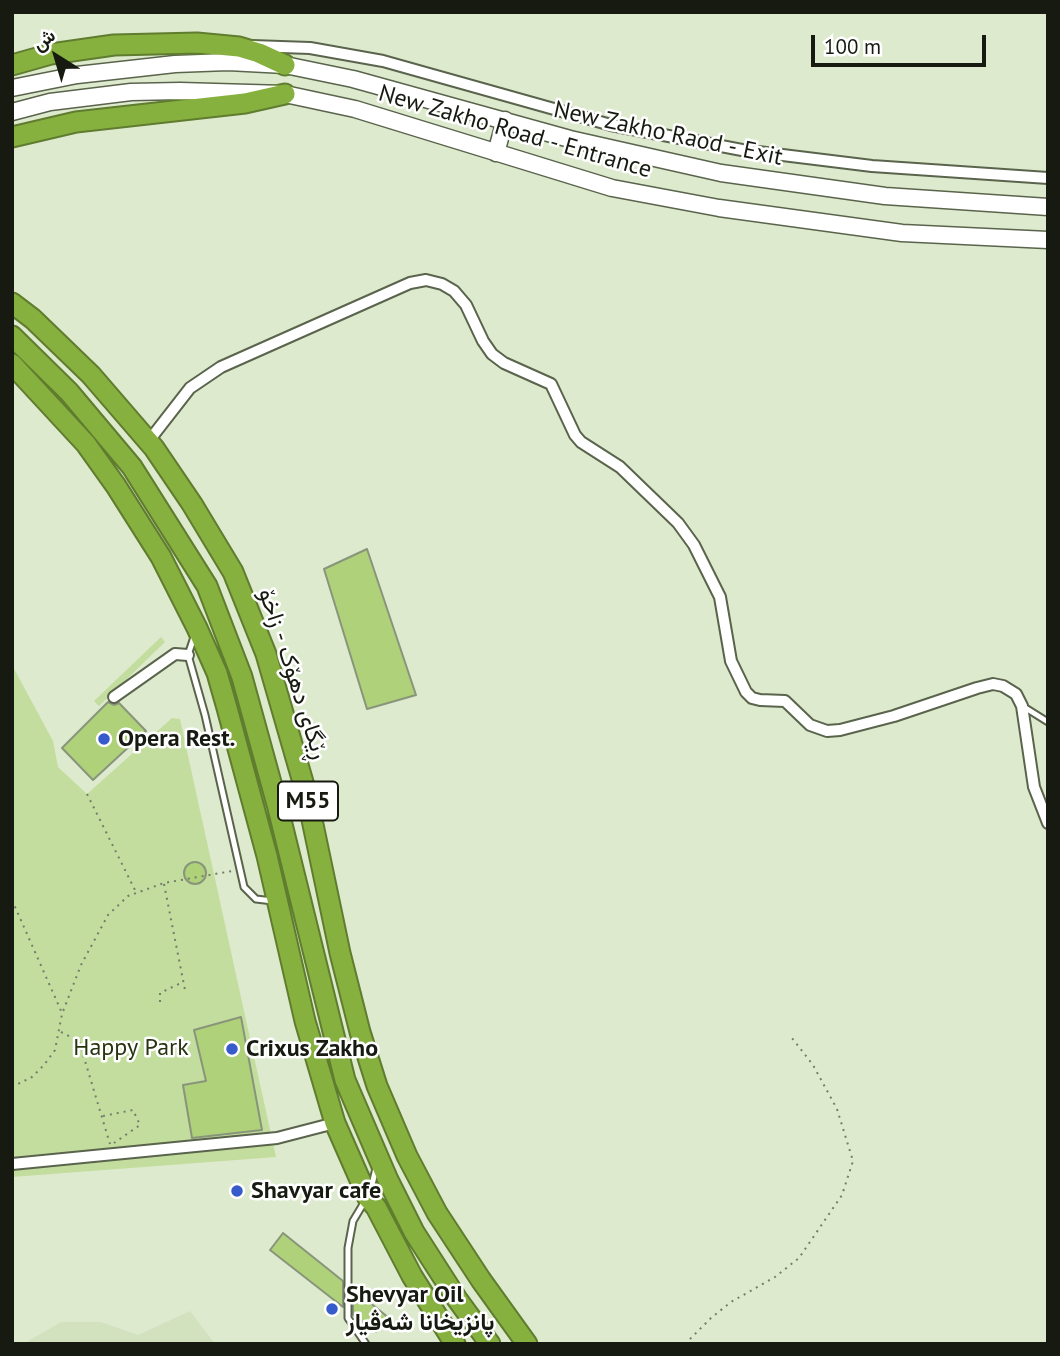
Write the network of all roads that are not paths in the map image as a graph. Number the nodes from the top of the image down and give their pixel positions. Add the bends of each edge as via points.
1 (239, 47) junction
2 (12, 65) edge
3 (285, 65) junction
4 (12, 88) edge
5 (285, 94) junction
6 (12, 112) edge
7 (505, 120) junction
8 (12, 137) edge
9 (496, 153) junction
10 (1048, 178) edge
11 (1048, 207) edge
12 (1048, 240) edge
13 (12, 303) edge
14 (12, 337) edge
15 (12, 364) edge
16 (148, 442) junction
17 (182, 545) junction
18 (161, 557) junction
19 (197, 628) junction
20 (187, 656) junction
21 (114, 697) dead end
22 (1023, 706) junction
23 (1048, 722) edge
24 (1048, 823) edge
25 (277, 901) junction
26 (335, 1123) junction
27 (378, 1155) junction
28 (12, 1164) edge
29 (368, 1198) junction
30 (366, 1344) edge
31 (455, 1344) edge
32 (490, 1344) edge
33 (527, 1344) edge

1 - 2 highway via 114,45
1 - 3 highway
1 - 10 street via 302,47 383,61 611,124 742,149 885,167
3 - 4 main road, New Zakho Raod - Exit via 176,64
3 - 7 main road, New Zakho Raod - Exit
5 - 6 main road, New Zakho Road - Entrance via 131,92 50,102
5 - 8 highway via 246,103 76,122
5 - 9 main road, New Zakho Road - Entrance via 355,109
7 - 9 main road
7 - 11 main road, New Zakho Raod - Exit via 721,173 920,199
9 - 12 main road, New Zakho Road - Entrance via 612,188 719,208 902,233
13 - 16 highway, ڕێگای دهۆک - زاخۆ / M55 via 91,375
14 - 17 highway, ڕێگای دهۆک - زاخۆ / M55 via 103,430
15 - 18 highway via 86,444
16 - 22 street via 181,398 211,373 410,283 434,281 466,305 492,354 551,384 581,442 620,467 678,523 720,597 731,661 752,698 785,701 810,725 828,731 894,716 993,684 1016,694
16 - 33 highway, ڕێگای دهۆک - زاخۆ / M55 via 233,572 266,654 307,796 340,953 377,1086 437,1213
17 - 18 highway
17 - 27 highway, ڕێگای دهۆک - زاخۆ / M55 via 207,586 243,677 345,1080
18 - 19 highway
19 - 20 lane
19 - 25 highway via 217,673
20 - 21 street via 175,654
20 - 25 lane via 244,887 256,899
22 - 23 lane
22 - 24 street via 1034,787
25 - 26 highway
26 - 28 street via 277,1138
26 - 29 highway
27 - 29 lane
27 - 32 highway, ڕێگای دهۆک - زاخۆ / M55 via 414,1232
29 - 30 lane via 353,1221 348,1248 348,1318
29 - 31 highway

